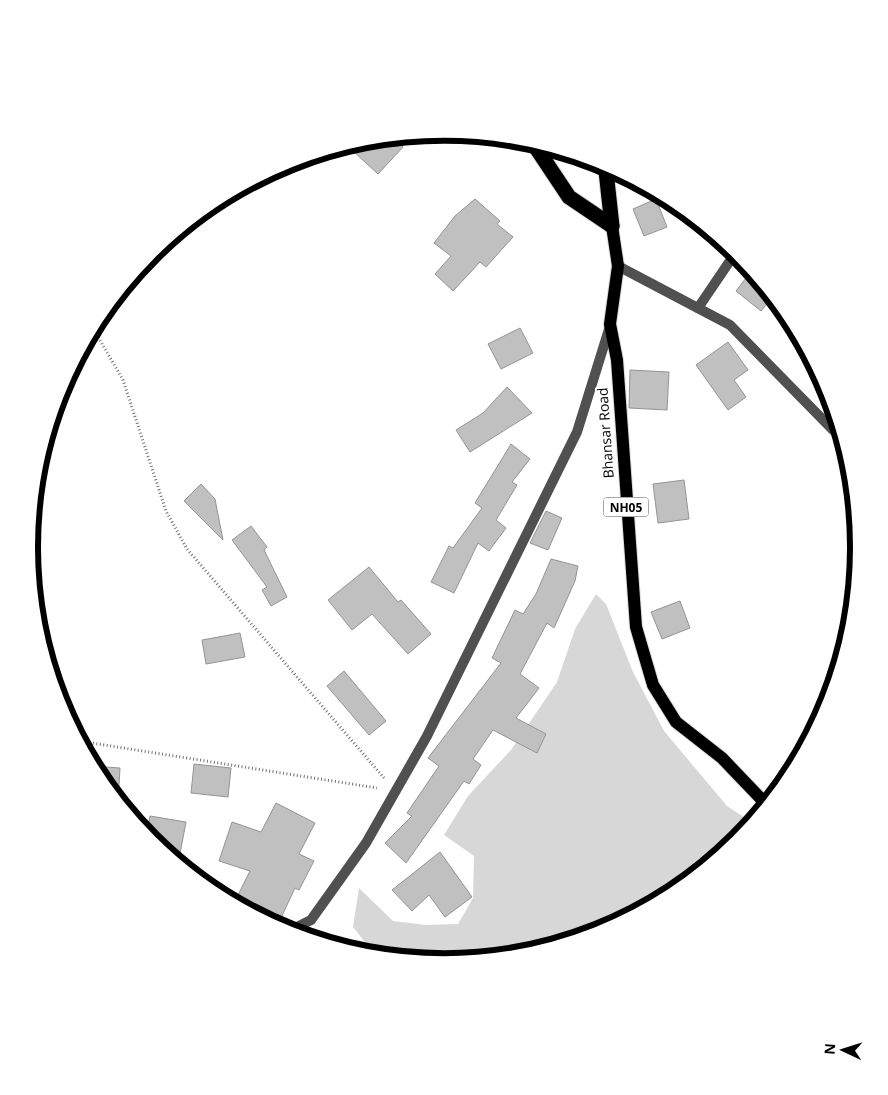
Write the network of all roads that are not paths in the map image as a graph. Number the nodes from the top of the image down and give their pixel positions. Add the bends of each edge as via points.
1 (540, 153) edge
2 (604, 174) edge
3 (612, 226) junction
4 (731, 260) edge
5 (618, 266) junction
6 (698, 308) junction
7 (610, 324) junction
8 (833, 430) edge
9 (762, 800) edge
10 (298, 927) edge

1 - 3 highway via 569,197
2 - 3 highway, NH05
3 - 5 main road, Bhansar Road / NH05
4 - 6 street
5 - 6 street
5 - 7 main road, Bhansar Road / NH05
6 - 8 street via 730,325
7 - 9 main road, Bhansar Road / NH05 via 617,360 636,627 653,685 676,722 722,758
7 - 10 street via 577,432 427,736 366,843 311,920

